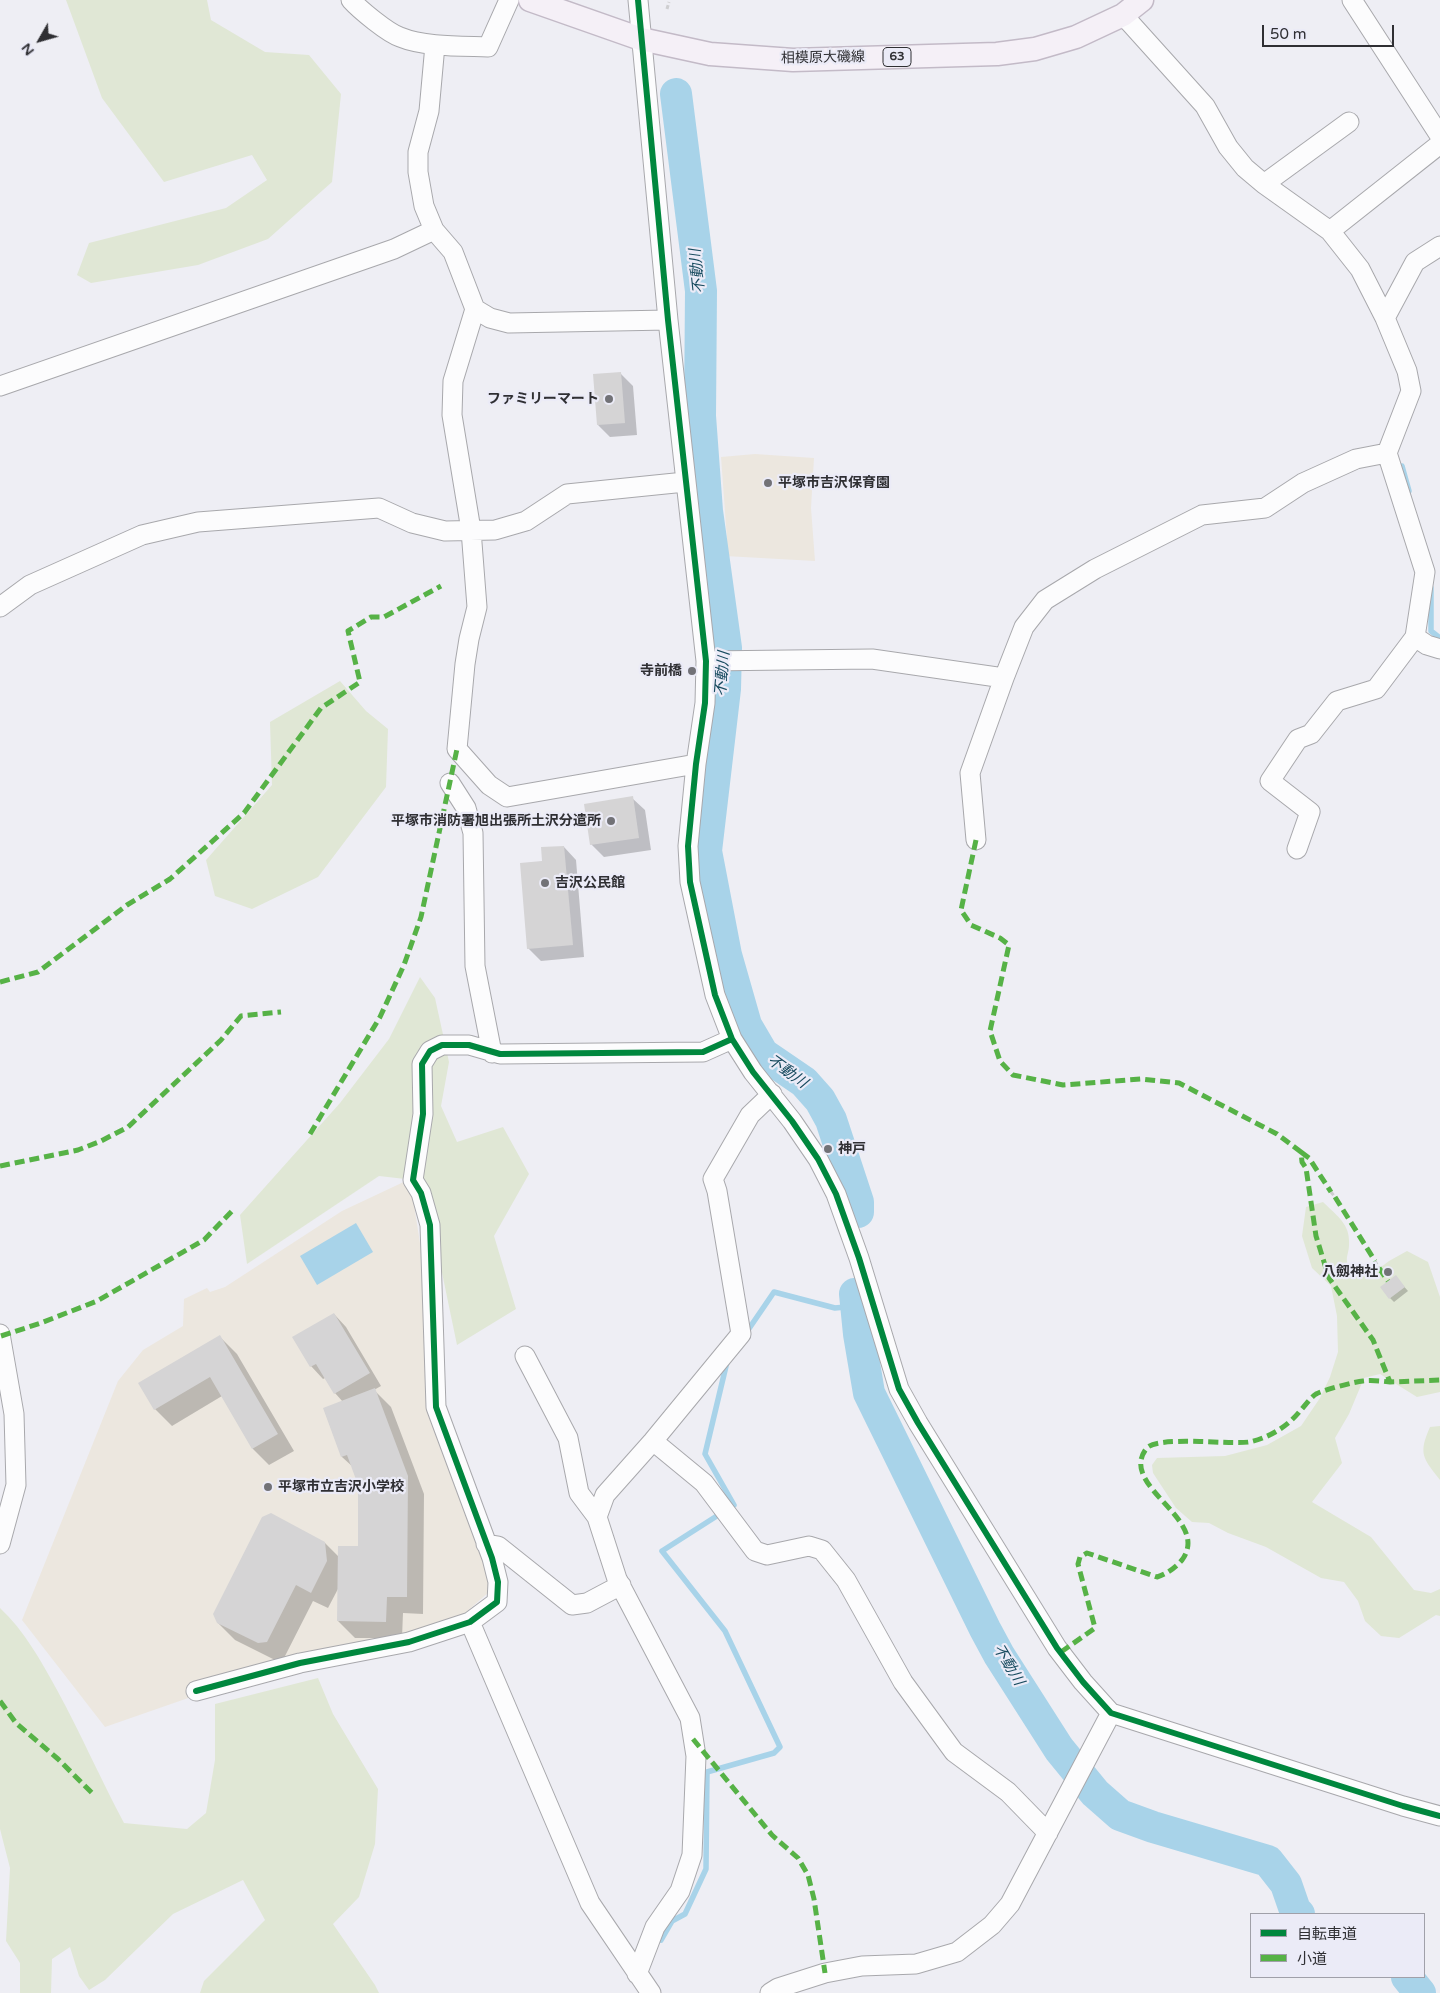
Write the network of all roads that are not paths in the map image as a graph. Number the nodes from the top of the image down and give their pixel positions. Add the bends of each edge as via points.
1 (351, 0) edge
2 (509, 0) edge
3 (530, 0) edge
4 (638, 0) edge
5 (1142, 0) edge
6 (1352, 0) edge
7 (1124, 15) junction
8 (641, 39) junction
9 (435, 44) junction
10 (1349, 122) dead end
11 (1440, 136) edge
12 (1440, 144) edge
13 (1264, 184) junction
14 (434, 230) junction
15 (1330, 231) junction
16 (1440, 246) edge
17 (475, 309) junction
18 (1385, 318) junction
19 (668, 320) junction
20 (0, 386) edge
21 (1387, 453) junction
22 (685, 482) junction
23 (471, 530) junction
24 (0, 607) edge
25 (1415, 637) junction
26 (1440, 649) edge
27 (706, 661) junction
28 (1004, 678) junction
29 (696, 764) junction
30 (450, 783) dead end
31 (976, 840) dead end
32 (1297, 850) dead end
33 (732, 1039) junction
34 (492, 1053) junction
35 (772, 1094) junction
36 (0, 1334) edge
37 (525, 1356) dead end
38 (7, 1412) edge
39 (653, 1441) junction
40 (597, 1517) junction
41 (0, 1544) edge
42 (486, 1544) junction
43 (621, 1585) junction
44 (470, 1622) junction
45 (196, 1691) dead end
46 (1111, 1712) junction
47 (1440, 1816) edge
48 (1048, 1833) junction
49 (637, 1974) junction
50 (651, 1993) edge
51 (770, 1993) edge

1 - 9 street via 399,37
2 - 9 street via 488,47
3 - 8 main road, 相模原大磯線 / 63
4 - 8 street
5 - 7 main road, 相模原大磯線 / 63
6 - 11 street
7 - 8 main road, 相模原大磯線 / 63 via 1076,38 1035,49 997,54 793,60 710,54
7 - 13 street via 1205,106 1228,147 1245,168
8 - 19 street
9 - 14 street via 429,111 418,152 424,206
10 - 13 street
12 - 15 street
13 - 15 street
14 - 17 street via 453,252
14 - 20 street via 394,248
15 - 18 street via 1360,268
16 - 18 street via 1415,262
17 - 19 street via 508,323
17 - 23 street via 453,381 452,415
18 - 21 street via 1407,371 1411,391
19 - 22 street
21 - 25 street via 1425,572
21 - 28 street via 1356,459 1303,484 1265,508 1202,515 1095,569 1045,600 1024,627
22 - 23 street via 567,494 526,521 495,530
22 - 27 street
23 - 24 street via 445,531 428,527 379,508 198,522 142,535 30,585
23 - 29 street via 478,607 465,664 457,749 490,785 507,797
25 - 26 street
25 - 32 street via 1376,689 1337,701 1311,734 1298,738 1270,780 1310,812
27 - 28 street via 872,659
27 - 29 street via 705,703
28 - 31 street via 970,773
29 - 33 street via 688,846 690,882 715,995
30 - 34 street via 466,808 473,833 475,966
33 - 34 street via 703,1052
33 - 35 street
34 - 42 street via 469,1045 442,1044 430,1051 422,1064 423,1114 412,1180 422,1193 430,1225 436,1407
35 - 39 street via 750,1115 713,1180 741,1334
35 - 46 street via 818,1159 836,1194 899,1389 918,1424 1058,1648
36 - 38 street
37 - 40 street via 568,1438 579,1494
38 - 41 street via 16,1486
39 - 40 street via 605,1495
39 - 48 street via 704,1484 756,1551 767,1555 809,1546 822,1550 846,1580 903,1682 954,1752 1008,1792
40 - 43 street
42 - 43 street via 498,1546 572,1606 587,1603
42 - 44 street via 498,1582 497,1602
43 - 49 street via 690,1718 696,1756 692,1855 680,1891 655,1927
44 - 45 street via 409,1642 300,1663
44 - 49 street via 590,1903
46 - 47 street
46 - 48 street
48 - 51 street via 1010,1904 992,1925 957,1952 916,1964 862,1966 825,1973
49 - 50 street

